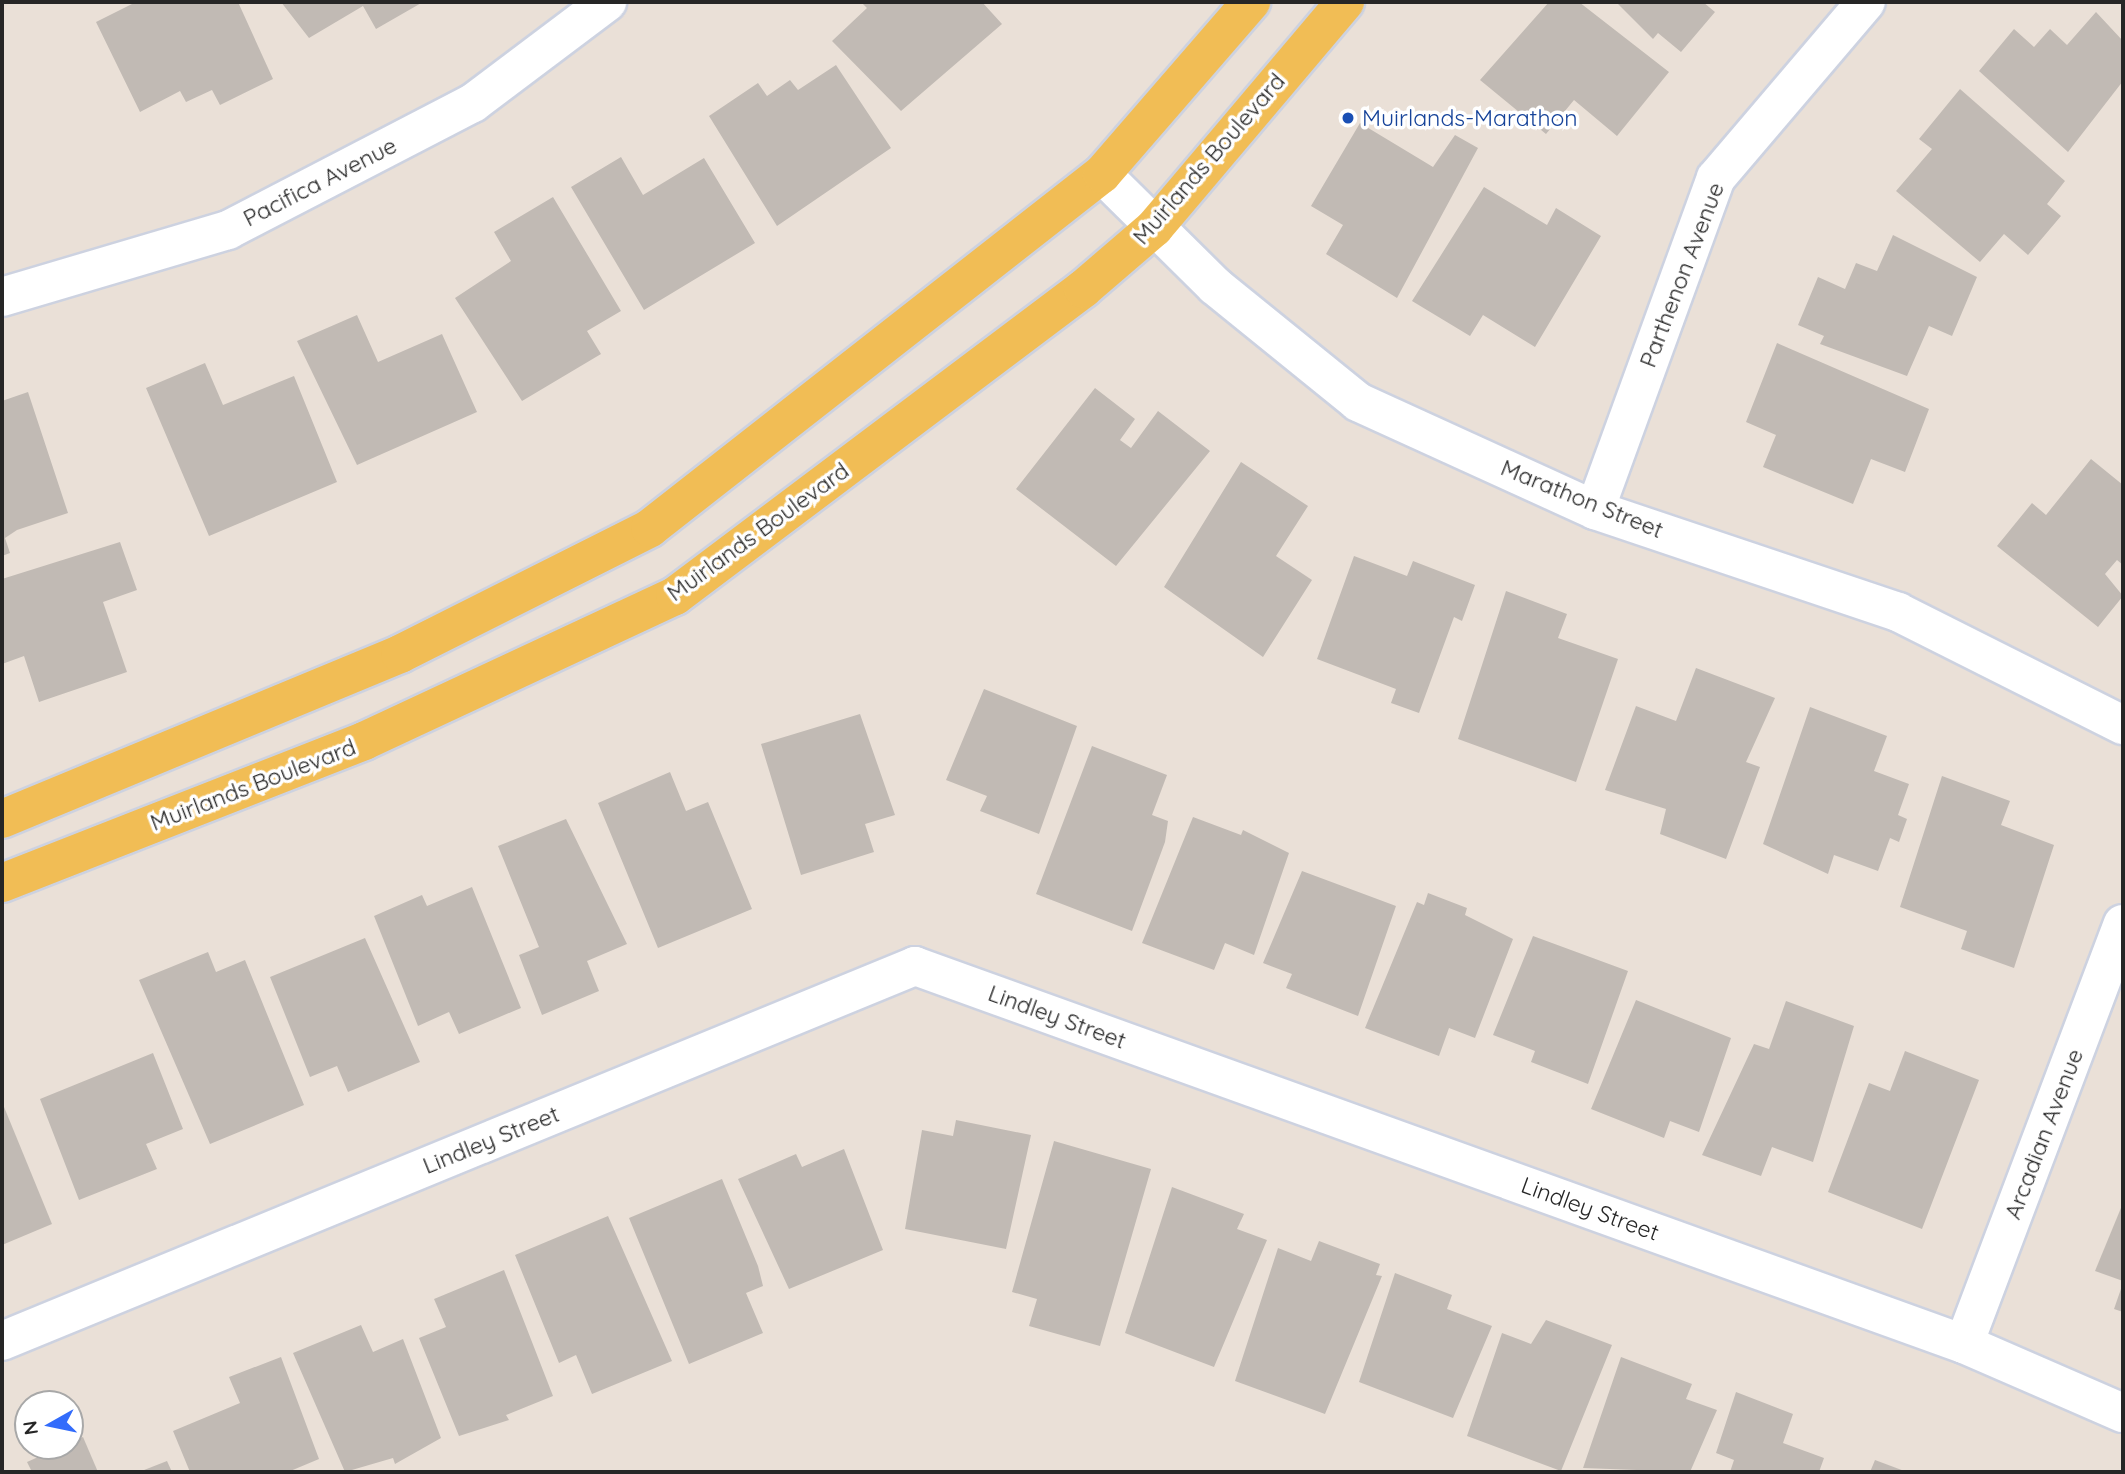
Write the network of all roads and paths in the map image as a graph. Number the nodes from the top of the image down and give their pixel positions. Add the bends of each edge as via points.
1 (607, 2) edge
2 (1251, 2) edge
3 (1345, 2) edge
4 (1866, 2) edge
5 (1102, 174) junction
6 (1154, 228) junction
7 (2, 297) edge
8 (1595, 510) junction
9 (2123, 726) edge
10 (2, 819) edge
11 (2, 883) edge
12 (2123, 924) edge
13 (2, 1341) edge
14 (1964, 1344) junction
15 (2123, 1413) edge

1 - 7 street, Pacifica Avenue via 474,103 228,230
2 - 5 main road
3 - 6 main road, Muirlands Boulevard
4 - 8 street, Parthenon Avenue via 1716,178
5 - 6 street, Marathon Street
5 - 10 main road via 650,528 400,654
6 - 8 street, Marathon Street via 1358,402
6 - 11 main road, Muirlands Boulevard via 1083,289 675,596 364,741
8 - 9 street, Marathon Street via 1898,612
12 - 14 street, Arcadian Avenue
13 - 14 street, Lindley Street via 915,966
14 - 15 street, Lindley Street

